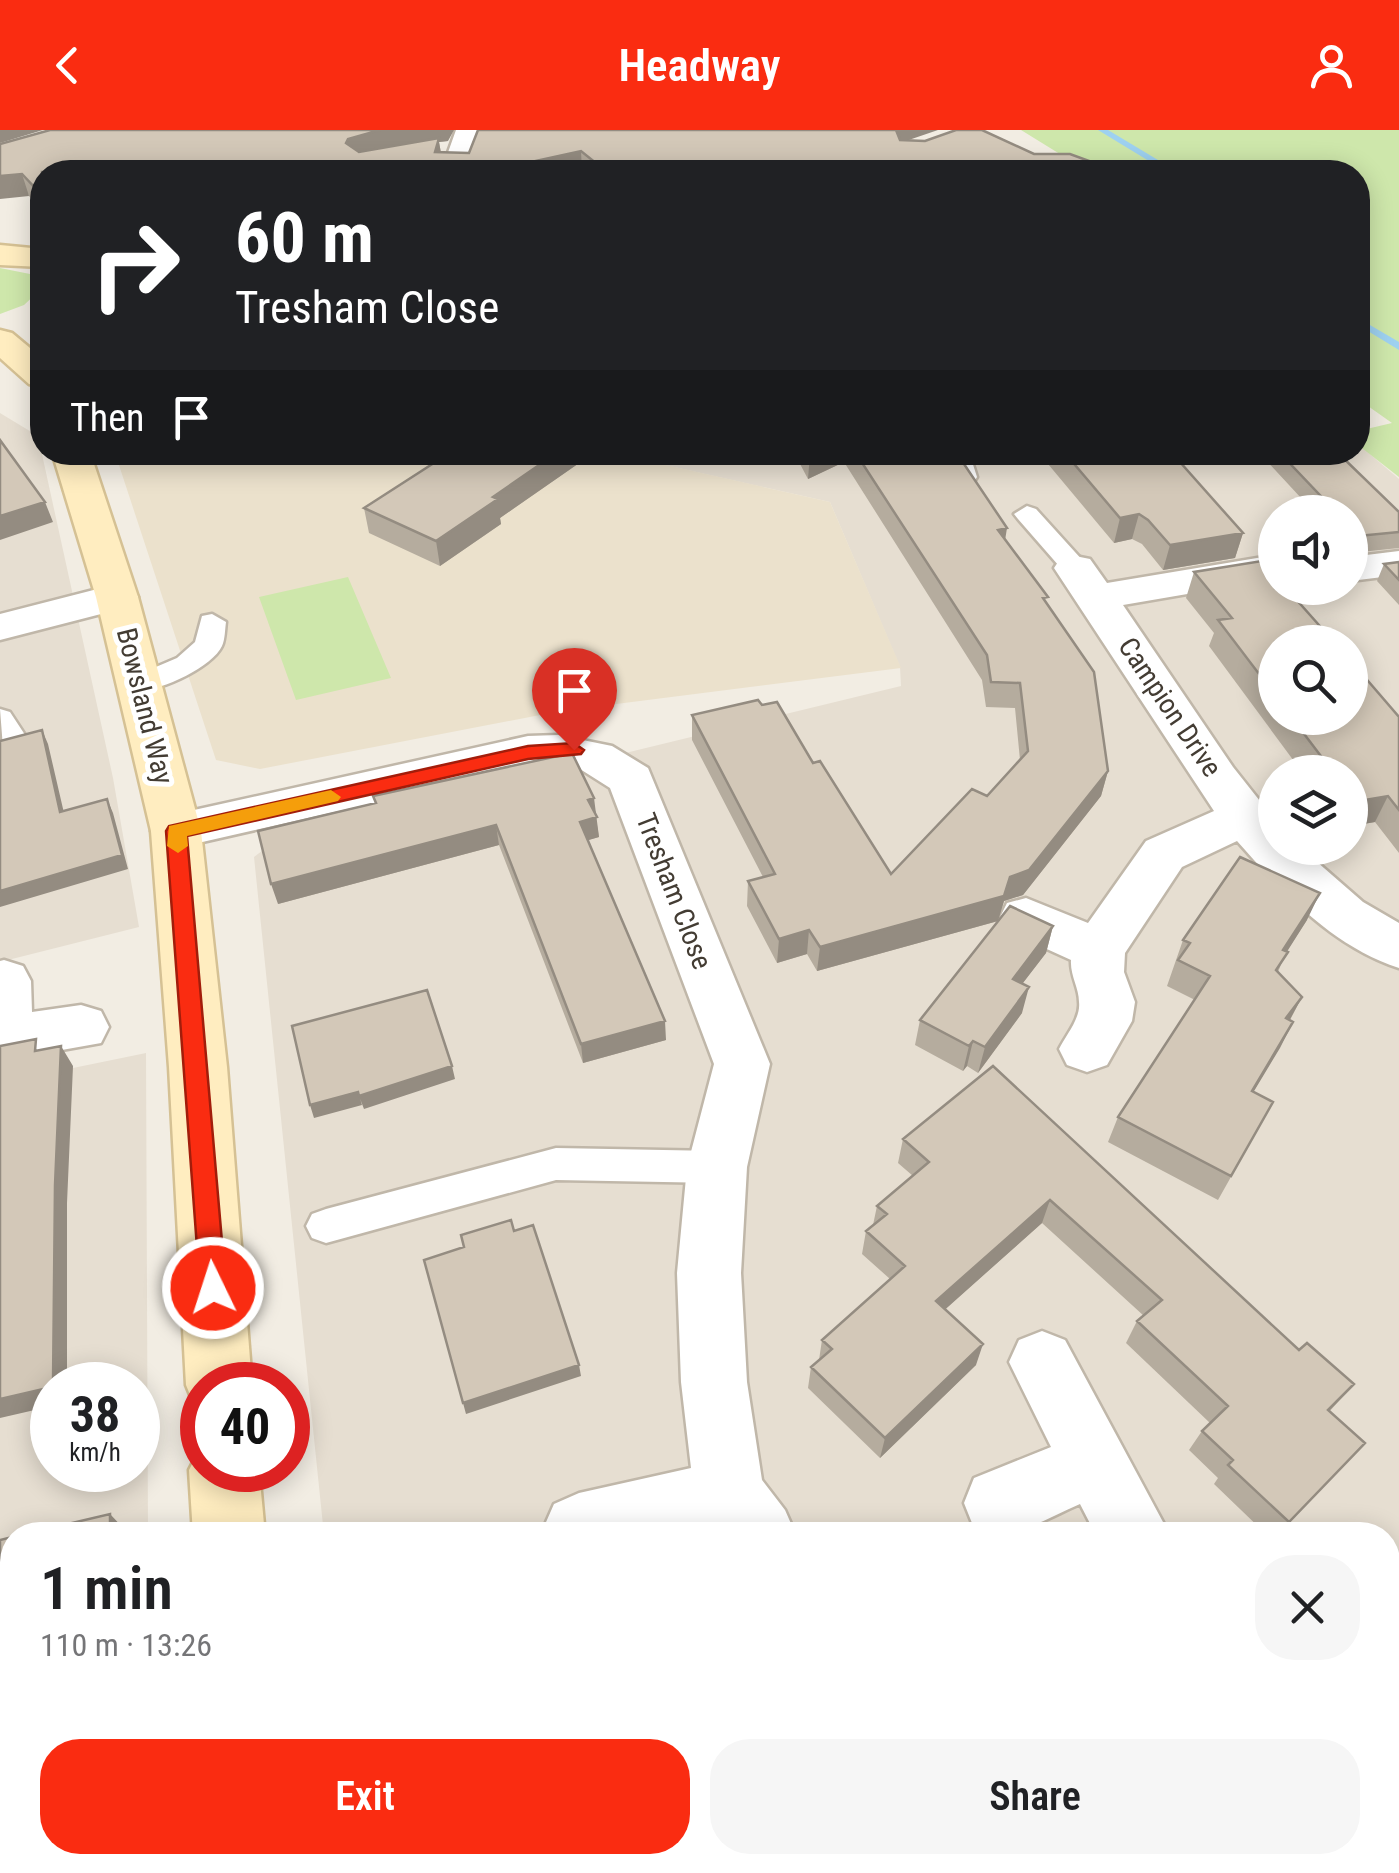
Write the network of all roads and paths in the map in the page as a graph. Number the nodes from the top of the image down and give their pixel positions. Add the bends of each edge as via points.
1 (0, 255) edge
2 (30, 256) edge
3 (0, 340) edge
4 (30, 366) edge
5 (76, 465) edge
6 (961, 465) edge
7 (965, 478) edge
8 (1027, 514) dead end
9 (1399, 564) edge
10 (1368, 567) edge
11 (1258, 568) edge
12 (1086, 583) junction
13 (117, 597) junction
14 (212, 622) dead end
15 (0, 628) edge
16 (140, 684) junction
17 (1244, 818) junction
18 (176, 831) junction
19 (1026, 917) edge
20 (1399, 948) edge
21 (1098, 950) junction
22 (4, 981) dead end
23 (81, 1027) dead end
24 (3, 1038) edge
25 (1087, 1049) dead end
26 (717, 1167) junction
27 (326, 1226) dead end
28 (217, 1362) edge
29 (1042, 1362) dead end
30 (1095, 1463) junction
31 (225, 1492) edge
32 (999, 1503) dead end
33 (744, 1515) edge
34 (227, 1522) edge
35 (674, 1522) edge
36 (1127, 1522) edge

1 - 2 street
3 - 4 street
5 - 13 street, Bowsland Way
6 - 7 lane
8 - 12 lane, Campion Drive
9 - 10 street
11 - 12 street, Campion Drive
12 - 17 street, Campion Drive
13 - 15 street
13 - 16 street, Bowsland Way
14 - 16 lane via 208,645 187,664
16 - 18 street, Bowsland Way
17 - 20 street, Campion Drive via 1320,899
17 - 21 street via 1164,854
18 - 26 street, Tresham Close via 528,752 574,750 610,762 631,780 742,1064
18 - 28 street, Bowsland Way
19 - 21 street
21 - 25 street via 1107,1002
22 - 24 street
23 - 24 street
26 - 27 lane via 556,1164
26 - 33 street, Tresham Close via 710,1274 714,1382
29 - 30 street
30 - 32 street
30 - 36 street
31 - 34 street
33 - 35 street, Tresham Close

